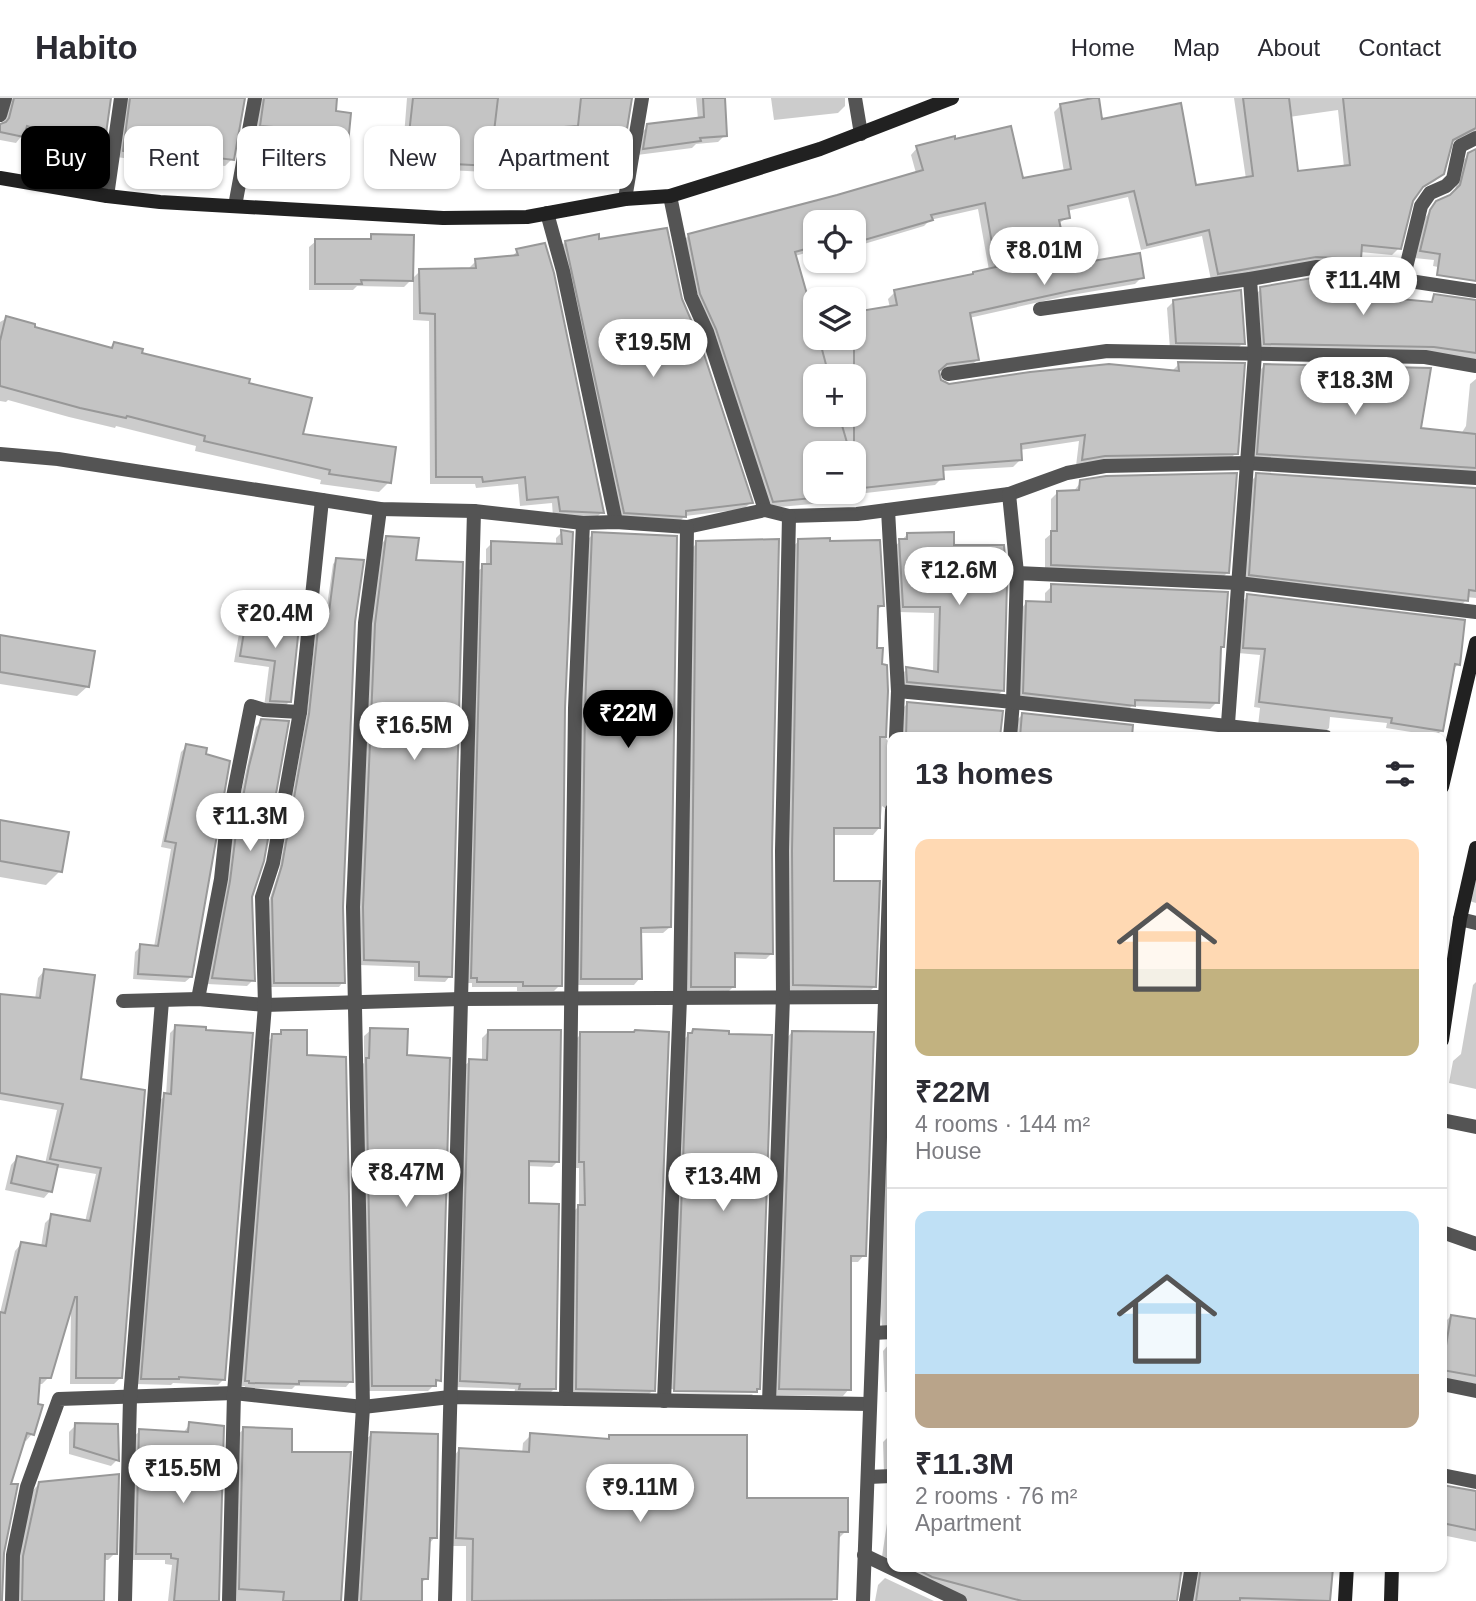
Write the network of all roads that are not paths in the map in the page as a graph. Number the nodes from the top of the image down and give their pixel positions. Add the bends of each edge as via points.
1 (5, 98) edge
2 (121, 98) edge
3 (255, 98) edge
4 (642, 98) edge
5 (855, 98) edge
6 (943, 100) edge
7 (0, 115) edge
8 (861, 134) junction
9 (1476, 138) edge
10 (0, 177) edge
11 (107, 196) junction
12 (670, 196) junction
13 (625, 199) junction
14 (235, 206) junction
15 (547, 213) junction
16 (1250, 279) junction
17 (1403, 280) junction
18 (1476, 290) edge
19 (1040, 309) dead end
20 (1255, 354) junction
21 (1476, 366) edge
22 (948, 373) dead end
23 (0, 454) edge
24 (1247, 463) junction
25 (1476, 478) edge
26 (1009, 494) junction
27 (322, 500) junction
28 (380, 509) junction
29 (765, 510) junction
30 (888, 510) junction
31 (474, 511) junction
32 (789, 516) junction
33 (616, 522) junction
34 (583, 523) junction
35 (687, 527) junction
36 (1017, 573) junction
37 (1238, 583) junction
38 (1476, 612) edge
39 (1476, 643) edge
40 (898, 691) junction
41 (1013, 702) junction
42 (300, 712) junction
43 (1228, 731) edge
44 (896, 732) edge
45 (1010, 732) edge
46 (1447, 747) edge
47 (1476, 848) edge
48 (1460, 919) junction
49 (1476, 923) edge
50 (887, 927) edge
51 (783, 997) junction
52 (884, 997) junction
53 (680, 998) junction
54 (198, 999) junction
55 (461, 999) junction
56 (571, 999) junction
57 (122, 1001) dead end
58 (162, 1001) junction
59 (354, 1003) junction
60 (265, 1005) junction
61 (1447, 1006) edge
62 (887, 1109) edge
63 (1447, 1121) edge
64 (1476, 1127) edge
65 (1447, 1234) edge
66 (1476, 1244) edge
67 (887, 1332) edge
68 (873, 1333) junction
69 (1447, 1385) edge
70 (1476, 1391) edge
71 (234, 1393) junction
72 (450, 1397) junction
73 (130, 1398) junction
74 (566, 1399) junction
75 (664, 1401) junction
76 (769, 1402) junction
77 (870, 1404) junction
78 (363, 1407) junction
79 (887, 1476) edge
80 (1447, 1476) edge
81 (868, 1477) junction
82 (1476, 1482) edge
83 (864, 1555) junction
84 (887, 1566) edge
85 (899, 1572) edge
86 (1191, 1572) edge
87 (1347, 1572) edge
88 (1392, 1572) edge
89 (12, 1601) edge
90 (125, 1601) edge
91 (229, 1601) edge
92 (351, 1601) edge
93 (445, 1601) edge
94 (863, 1601) edge
95 (960, 1601) edge
96 (1186, 1601) edge
97 (1345, 1601) edge
98 (1391, 1601) edge

1 - 7 street
2 - 11 street
3 - 14 street
4 - 13 street
5 - 8 street
6 - 8 main road
8 - 12 main road
9 - 17 street via 1460,146 1452,179 1430,193 1421,206
10 - 11 main road
11 - 14 main road
12 - 13 main road
12 - 29 street via 691,296
13 - 15 main road
14 - 15 main road via 443,218
15 - 33 street
16 - 17 street via 1339,267
16 - 19 street
16 - 20 street
17 - 18 street
20 - 21 street via 1425,357
20 - 22 street via 1107,351
20 - 24 street
23 - 27 street
24 - 25 street
24 - 26 street via 1105,466 1068,473
24 - 37 street
26 - 30 street
26 - 36 street
27 - 28 street
27 - 42 street
28 - 31 street
28 - 59 street via 365,623 353,907
29 - 32 street
29 - 35 street
30 - 32 street
30 - 40 street
31 - 34 street
31 - 55 street
32 - 51 street
33 - 34 street
33 - 35 street
34 - 56 street
35 - 53 street
36 - 37 street
36 - 41 street
37 - 38 street
37 - 43 street
39 - 46 main road
40 - 41 street
40 - 44 street
41 - 43 street
41 - 45 street
42 - 54 street via 251,706
42 - 60 street via 273,863 262,897
47 - 48 main road
48 - 49 street
48 - 61 main road
50 - 52 street
51 - 52 street
51 - 53 street
51 - 76 street
52 - 62 street
53 - 56 street
53 - 75 street
54 - 58 street
54 - 60 street
55 - 56 street
55 - 59 street
55 - 72 street
56 - 74 street
57 - 58 street
58 - 73 street
59 - 60 street
59 - 78 street
60 - 71 street
62 - 68 street
63 - 64 street
65 - 66 street
67 - 68 street
68 - 77 street
69 - 70 street
71 - 73 street
71 - 78 street
71 - 91 street
72 - 74 street
72 - 78 street
72 - 93 street
73 - 89 street via 59,1399 27,1487 13,1555
73 - 90 street
74 - 75 street
75 - 76 street
76 - 77 street
77 - 81 street
78 - 92 street
79 - 81 street
80 - 82 street
81 - 83 street
83 - 84 street
83 - 94 street
85 - 95 street
86 - 96 street
87 - 97 main road
88 - 98 main road

